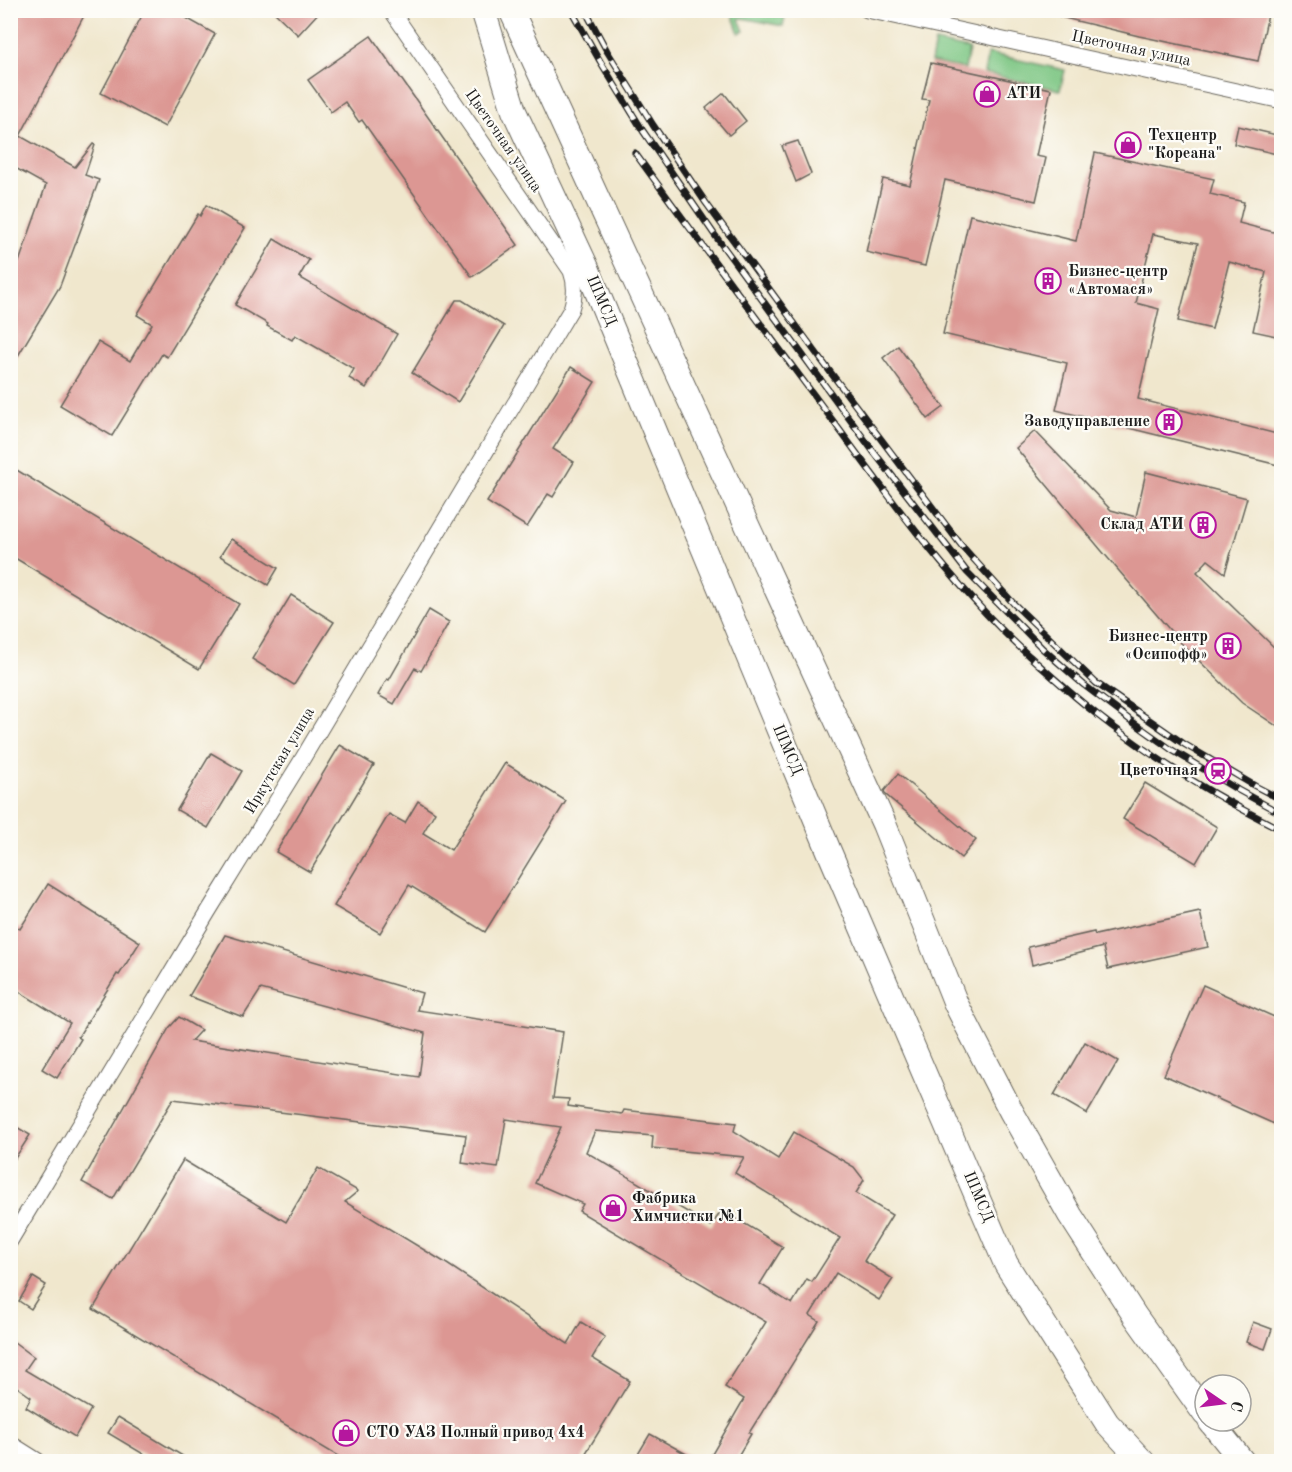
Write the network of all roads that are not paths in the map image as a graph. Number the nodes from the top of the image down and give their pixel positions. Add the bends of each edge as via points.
1 (390, 10) edge
2 (483, 10) edge
3 (511, 10) edge
4 (867, 10) edge
5 (1281, 101) edge
6 (574, 297) joint
7 (10, 1241) edge
8 (1193, 1397) edge
9 (1107, 1423) junction
10 (1220, 1433) edge
11 (10, 1445) edge
12 (37, 1461) edge
13 (1130, 1461) edge
14 (1143, 1461) edge
15 (1243, 1461) edge

1 - 6 street, Цветочная улица via 564,260 574,280
2 - 9 main road, ШМСД via 514,111 588,270 824,840 1006,1263
3 - 8 main road via 884,824 957,1004 1070,1215
4 - 5 street, Цветочная улица
6 - 7 street, Иркутская улица via 565,320 318,734
9 - 13 main road
9 - 14 main road, ШМСД
10 - 15 main road
11 - 12 street

